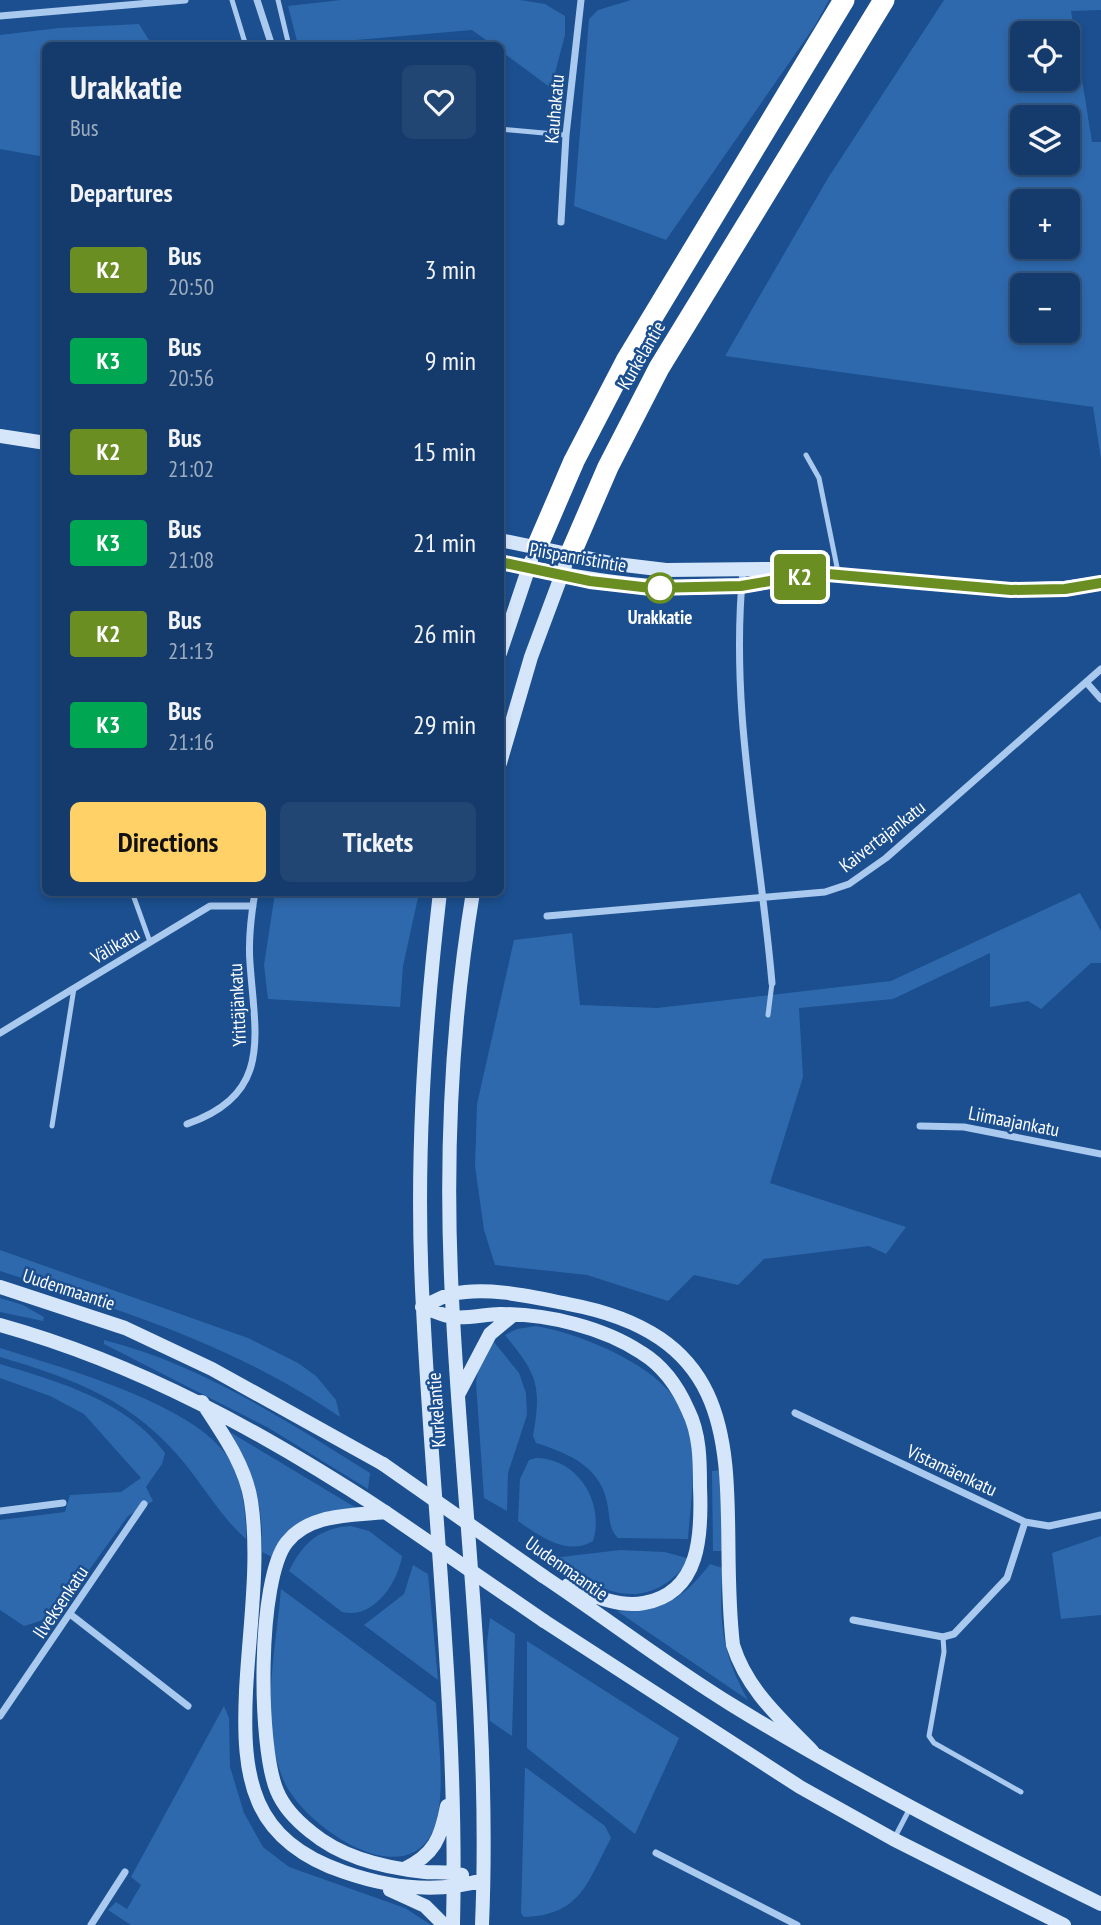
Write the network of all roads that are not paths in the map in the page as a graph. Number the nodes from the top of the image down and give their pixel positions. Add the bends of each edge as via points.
1 (185, 0) edge
2 (232, 0) edge
3 (257, 0) edge
4 (278, 0) edge
5 (581, 0) edge
6 (844, 0) edge
7 (883, 1) edge
8 (0, 16) edge
9 (245, 42) edge
10 (271, 42) edge
11 (288, 42) edge
12 (504, 130) edge
13 (566, 135) junction
14 (561, 222) dead end
15 (0, 436) edge
16 (42, 442) edge
17 (806, 455) dead end
18 (504, 541) edge
19 (537, 547) junction
20 (504, 563) edge
21 (566, 565) junction
22 (528, 568) junction
23 (743, 569) junction
24 (816, 573) junction
25 (838, 575) junction
26 (1101, 583) edge
27 (741, 586) junction
28 (504, 641) edge
29 (1101, 669) edge
30 (1086, 682) junction
31 (1101, 699) edge
32 (504, 749) edge
33 (133, 896) edge
34 (254, 896) edge
35 (440, 896) edge
36 (472, 896) edge
37 (764, 899) junction
38 (253, 906) junction
39 (547, 916) dead end
40 (150, 942) junction
41 (772, 983) joint
42 (74, 988) junction
43 (768, 1015) dead end
44 (0, 1033) edge
45 (187, 1124) dead end
46 (52, 1126) dead end
47 (920, 1126) dead end
48 (1101, 1154) edge
49 (0, 1287) edge
50 (451, 1294) junction
51 (422, 1307) junction
52 (513, 1315) junction
53 (453, 1317) junction
54 (0, 1325) edge
55 (457, 1398) junction
56 (202, 1402) junction
57 (795, 1413) dead end
58 (63, 1503) dead end
59 (144, 1504) dead end
60 (0, 1511) edge
61 (385, 1511) junction
62 (1101, 1515) edge
63 (1025, 1522) junction
64 (543, 1576) junction
65 (70, 1614) junction
66 (853, 1620) dead end
67 (943, 1637) junction
68 (188, 1706) dead end
69 (0, 1716) edge
70 (813, 1752) junction
71 (450, 1788) junction
72 (1021, 1792) dead end
73 (911, 1807) junction
74 (893, 1839) junction
75 (656, 1853) dead end
76 (404, 1869) junction
77 (125, 1872) dead end
78 (455, 1873) junction
79 (484, 1880) junction
80 (369, 1881) junction
81 (454, 1889) junction
82 (1101, 1904) edge
83 (91, 1925) edge
84 (444, 1925) edge
85 (453, 1925) edge
86 (482, 1925) edge
87 (797, 1925) edge
88 (1064, 1925) edge

1 - 8 street
2 - 9 lane
3 - 10 street
4 - 11 lane
5 - 13 street, Kauhakatu
6 - 19 highway, Kurkelantie via 626,360 574,461
7 - 21 highway, Kurkelantie via 659,368 608,467
12 - 13 lane
13 - 14 street, Kauhakatu
15 - 16 main road
17 - 25 lane via 819,478
18 - 19 main road, Piispanristintie
19 - 21 main road, Piispanristintie
19 - 22 main road, Kurkelantie
20 - 22 main road, Piispanristintie
21 - 22 main road, Piispanristintie
21 - 23 main road, Piispanristintie
21 - 27 main road, Piispanristintie via 651,588
21 - 32 main road, Kurkelantie via 531,657
22 - 28 main road, Kurkelantie
23 - 24 main road, Piispanristintie
23 - 27 street
24 - 25 main road, Piispanristintie
24 - 27 main road, Piispanristintie
25 - 26 main road, Piispanristintie via 1011,590
27 - 37 street via 740,721
29 - 30 street, Kaivertajankatu
30 - 31 street
30 - 37 street, Kaivertajankatu via 864,876 836,890
33 - 40 lane
34 - 38 street, Yrittäjänkatu
35 - 51 main road, Kurkelantie via 423,1062
36 - 50 main road, Kurkelantie via 460,987 450,1135
37 - 39 street, Kaivertajankatu
37 - 41 street
38 - 40 street, Välikatu via 210,906
38 - 45 street, Yrittäjänkatu via 249,936 255,1056 233,1098 211,1116
40 - 42 street, Välikatu
41 - 43 lane
42 - 44 street, Välikatu
42 - 46 lane
47 - 48 street, Liimaajankatu via 964,1127
49 - 64 main road, Uudenmaantie, bridge via 125,1328 212,1369 383,1464
50 - 51 main road
50 - 53 main road, Kurkelantie
50 - 70 main road via 514,1295 583,1307 664,1341 698,1376 720,1424 725,1452 733,1646 752,1687
51 - 53 main road
51 - 71 main road, Kurkelantie
52 - 53 main road
52 - 55 main road via 490,1334
52 - 64 main road via 576,1325 643,1353 680,1394 699,1451 701,1538 697,1559 672,1591 645,1603 629,1604
53 - 55 main road, Kurkelantie
54 - 56 main road via 127,1368
55 - 79 main road, Kurkelantie via 477,1670
56 - 61 main road
56 - 80 main road via 239,1461 252,1509 244,1737 254,1797 269,1823 292,1846 328,1867
57 - 63 street, Vistamäenkatu
58 - 60 street
59 - 65 street, Ilveksenkatu
61 - 74 main road, bridge via 544,1621 800,1787
61 - 76 main road via 315,1521 293,1535 278,1555 269,1587 263,1726 274,1780 293,1815 313,1834 348,1854
62 - 63 street, Vistamäenkatu via 1049,1526
63 - 67 street via 1011,1570 1000,1588 963,1627
64 - 70 main road, Uudenmaantie via 729,1703
65 - 68 street
65 - 69 street, Ilveksenkatu
66 - 67 street
67 - 72 lane via 929,1736
70 - 73 main road, Uudenmaantie
71 - 76 main road via 436,1844 426,1857
71 - 78 main road, Kurkelantie
73 - 74 lane
73 - 82 main road, Uudenmaantie
74 - 88 main road
75 - 87 street
76 - 78 main road
77 - 83 street
78 - 79 main road
78 - 81 main road, Kurkelantie
79 - 81 main road
79 - 86 main road, Kurkelantie
80 - 81 main road
80 - 84 main road via 425,1906
81 - 85 main road, Kurkelantie

